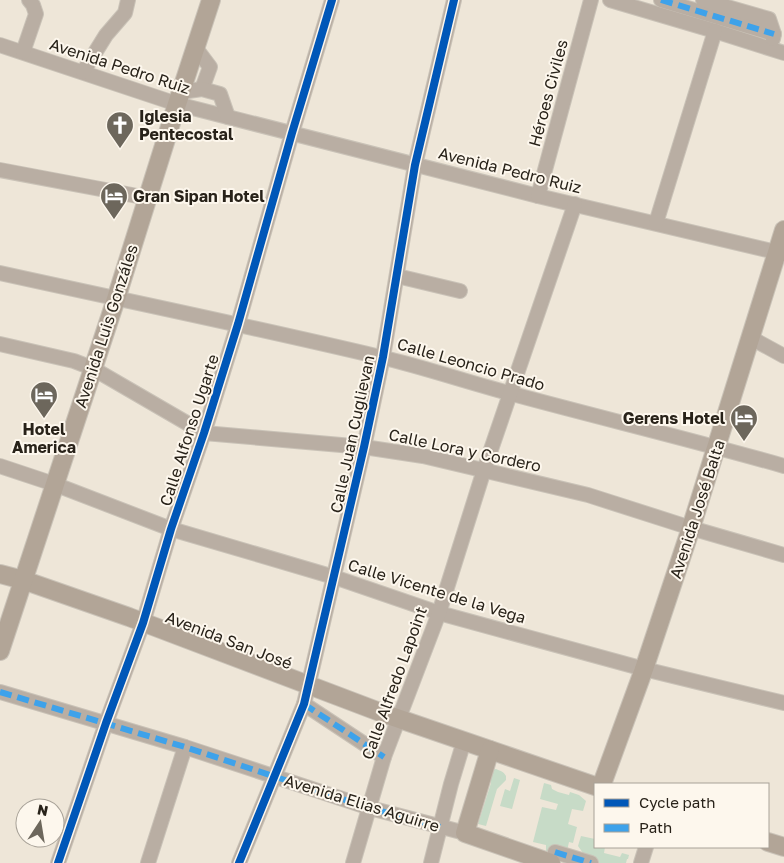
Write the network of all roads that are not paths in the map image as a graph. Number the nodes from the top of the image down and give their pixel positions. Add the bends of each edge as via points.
1 (29, 0) edge
2 (128, 0) edge
3 (211, 0) edge
4 (332, 0) edge
5 (454, 0) edge
6 (591, 0) edge
7 (610, 0) edge
8 (661, 0) edge
9 (704, 0) edge
10 (715, 31) junction
11 (774, 34) junction
12 (0, 45) edge
13 (195, 48) junction
14 (770, 49) junction
15 (23, 52) junction
16 (784, 53) edge
17 (83, 72) junction
18 (204, 89) junction
19 (183, 101) junction
20 (228, 117) junction
21 (292, 133) junction
22 (415, 165) junction
23 (0, 170) edge
24 (538, 196) junction
25 (148, 198) junction
26 (575, 204) junction
27 (656, 223) junction
28 (784, 230) edge
29 (780, 253) edge
30 (0, 273) edge
31 (396, 276) junction
32 (460, 292) dead end
33 (116, 299) junction
34 (238, 324) junction
35 (751, 338) junction
36 (0, 344) edge
37 (784, 356) edge
38 (383, 357) junction
39 (92, 368) junction
40 (509, 394) junction
41 (204, 433) junction
42 (364, 447) junction
43 (717, 447) junction
44 (0, 466) edge
45 (784, 466) edge
46 (484, 470) junction
47 (54, 484) junction
48 (691, 528) junction
49 (171, 529) junction
50 (784, 555) edge
51 (0, 574) edge
52 (334, 577) junction
53 (23, 580) junction
54 (439, 613) junction
55 (143, 622) junction
56 (0, 651) edge
57 (644, 669) junction
58 (308, 685) junction
59 (0, 692) edge
60 (784, 703) edge
61 (304, 704) junction
62 (399, 718) junction
63 (106, 723) junction
64 (464, 741) junction
65 (185, 747) junction
66 (490, 750) junction
67 (384, 758) junction
68 (274, 776) junction
69 (602, 783) edge
70 (594, 786) edge
71 (370, 808) junction
72 (440, 827) junction
73 (465, 834) junction
74 (769, 842) edge
75 (784, 847) edge
76 (646, 848) edge
77 (553, 858) edge
78 (58, 863) edge
79 (148, 863) edge
80 (239, 863) edge
81 (353, 863) edge
82 (431, 863) edge
83 (591, 863) edge
84 (641, 863) edge

1 - 15 street via 36,14
2 - 17 street via 125,13 106,35
3 - 13 main road, Avenida Luis Gonzáles
4 - 21 street, Calle Alfonso Ugarte
5 - 22 street, Calle Juan Cuglievan
6 - 24 street, Héroes Civiles
7 - 10 street
8 - 11 street
9 - 11 street via 769,19
10 - 14 street
10 - 27 street
11 - 14 street
12 - 15 street, Avenida Pedro Ruiz
13 - 18 street via 210,67
13 - 19 main road, Avenida Luis Gonzáles
14 - 16 street
15 - 17 street, Avenida Pedro Ruiz
17 - 19 street, Avenida Pedro Ruiz
18 - 19 street
18 - 20 street via 220,94
19 - 20 street, Avenida Pedro Ruiz
19 - 25 main road, Avenida Luis Gonzáles
20 - 21 street, Avenida Pedro Ruiz
21 - 22 street, Avenida Pedro Ruiz
21 - 34 street, Calle Alfonso Ugarte
22 - 24 street, Avenida Pedro Ruiz
22 - 31 street, Calle Juan Cuglievan
23 - 25 street
24 - 26 street, Avenida Pedro Ruiz
25 - 33 main road, Avenida Luis Gonzáles
26 - 27 street, Avenida Pedro Ruiz
26 - 40 street, Calle Alfredo Lapoint
27 - 29 street, Avenida Pedro Ruiz
28 - 29 main road, Avenida José Balta
29 - 35 main road, Avenida José Balta
30 - 33 street, Calle Leoncio Prado
31 - 32 street
31 - 38 street, Calle Juan Cuglievan
33 - 34 street, Calle Leoncio Prado
33 - 39 main road, Avenida Luis Gonzáles
34 - 38 street, Calle Leoncio Prado
34 - 41 street, Calle Alfonso Ugarte
35 - 37 street
35 - 43 main road, Avenida José Balta
36 - 39 street, Calle Lora y Cordero
38 - 40 street, Calle Leoncio Prado
38 - 42 street, Calle Juan Cuglievan
39 - 41 street, Calle Lora y Cordero
39 - 47 main road, Avenida Luis Gonzáles
40 - 43 street, Calle Leoncio Prado
40 - 46 street, Calle Alfredo Lapoint
41 - 42 street, Calle Lora y Cordero
41 - 49 street, Calle Alfonso Ugarte
42 - 46 street, Calle Lora y Cordero
42 - 52 street, Calle Juan Cuglievan
43 - 45 street, Calle Leoncio Prado
43 - 48 main road, Avenida José Balta
44 - 47 street, Calle Vicente de la Vega
46 - 48 street, Calle Lora y Cordero via 588,495
46 - 54 street, Calle Alfredo Lapoint
47 - 49 street, Calle Vicente de la Vega
47 - 53 main road, Avenida Luis Gonzáles
48 - 50 street, Calle Lora y Cordero
48 - 57 main road, Avenida José Balta
49 - 52 street, Calle Vicente de la Vega
49 - 55 street, Calle Alfonso Ugarte
51 - 53 main road, Avenida San José
52 - 54 street, Calle Vicente de la Vega
52 - 58 street, Calle Juan Cuglievan
53 - 55 main road, Avenida San José
53 - 56 main road, Avenida Luis Gonzáles
54 - 57 street, Calle Vicente de la Vega
54 - 62 street, Calle Alfredo Lapoint
55 - 58 main road, Avenida San José
55 - 63 street, Calle Alfonso Ugarte
57 - 60 street, Calle Vicente de la Vega
57 - 69 main road, Avenida José Balta
58 - 61 street, Calle Juan Cuglievan
58 - 62 main road, Avenida San José
59 - 63 street, Avenida Elias Aguirre
61 - 67 street
61 - 68 street, Calle Juan Cuglievan
62 - 64 main road, Avenida San José
62 - 67 street, Calle Alfredo Lapoint
63 - 65 street, Avenida Elias Aguirre
63 - 78 street, Calle Alfonso Ugarte
64 - 66 main road, Avenida San José
64 - 72 street
65 - 68 street, Avenida Elias Aguirre
65 - 79 street
66 - 70 main road, Avenida San José
66 - 73 main road
67 - 71 street, Calle Alfredo Lapoint
68 - 71 street, Avenida Elias Aguirre
68 - 80 street, Calle Juan Cuglievan
71 - 72 street, Avenida Elias Aguirre
71 - 81 street, Calle Alfredo Lapoint
72 - 73 street, Avenida Elias Aguirre
72 - 82 street
73 - 77 main road, Avenida Elias Aguirre
74 - 75 main road
76 - 84 street
77 - 83 street

